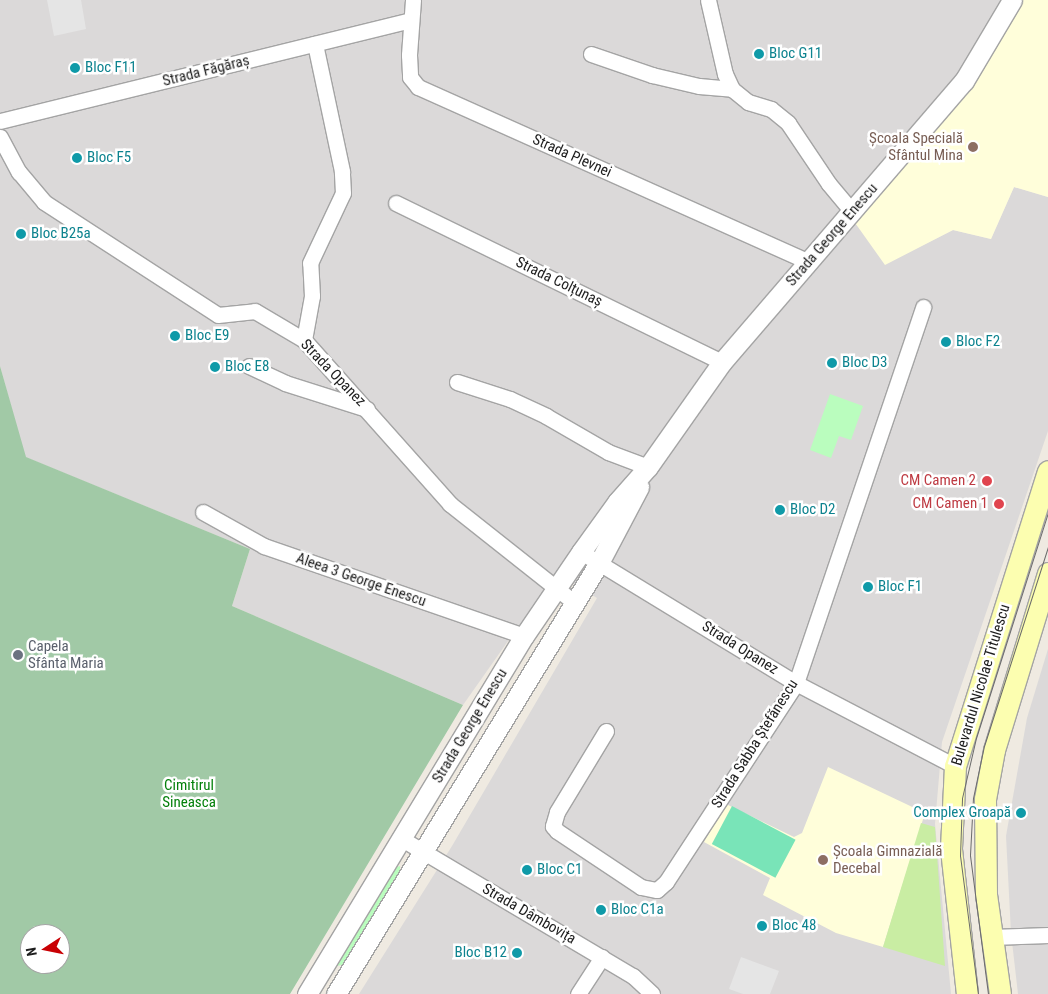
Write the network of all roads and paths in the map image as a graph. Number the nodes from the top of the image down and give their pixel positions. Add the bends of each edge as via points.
1 (413, 0) edge
2 (708, 0) edge
3 (1004, 4) edge
4 (411, 20) junction
5 (315, 44) junction
6 (591, 54) dead end
7 (732, 89) junction
8 (0, 121) edge
9 (0, 137) edge
10 (396, 203) dead end
11 (852, 211) junction
12 (809, 262) junction
13 (922, 307) dead end
14 (304, 340) junction
15 (722, 362) junction
16 (249, 366) dead end
17 (457, 382) dead end
18 (368, 409) junction
19 (648, 467) junction
20 (1048, 471) edge
21 (203, 512) dead end
22 (581, 552) junction
23 (599, 563) junction
24 (1048, 573) edge
25 (556, 589) junction
26 (575, 603) junction
27 (524, 636) junction
28 (796, 683) junction
29 (606, 731) dead end
30 (955, 766) junction
31 (402, 840) junction
32 (422, 852) junction
33 (992, 936) junction
34 (1048, 936) edge
35 (602, 957) junction
36 (307, 994) edge
37 (336, 994) edge
38 (578, 994) edge
39 (652, 994) edge
40 (967, 994) edge
41 (1000, 994) edge

1 - 4 street, Strada Plevnei
2 - 7 street via 725,74
3 - 11 street, Strada George Enescu via 964,82
4 - 5 street, Strada Făgăraș
4 - 12 street, Strada Plevnei via 410,77 418,87
5 - 8 street, Strada Făgăraș
5 - 14 street via 342,172 343,193 310,263 312,296
6 - 7 street via 652,75 699,86
7 - 11 street via 748,102 771,109 788,123 829,184
9 - 14 street, Strada Opanez via 19,172 44,202 218,315 255,310
10 - 15 street, Strada Colțunaș
11 - 12 street, Strada George Enescu
12 - 15 street, Strada George Enescu
13 - 28 street, Strada Sabba Ștefănescu
14 - 18 street, Strada Opanez
15 - 19 street, Strada George Enescu
16 - 18 street via 285,384
17 - 19 street via 510,399 608,452
18 - 25 street, Strada Opanez via 465,519
19 - 22 street, Strada George Enescu
19 - 23 street, Strada George Enescu
20 - 30 main road, Bulevardul Nicolae Titulescu
21 - 27 street, Aleea 3 George Enescu via 264,546
22 - 23 street, Strada Opanez
22 - 25 street, Strada George Enescu
23 - 26 street, Strada George Enescu
23 - 28 street, Strada Opanez
24 - 33 main road, Bulevardul Nicolae Titulescu via 994,750 988,780 984,864
25 - 26 street, Strada Opanez
25 - 27 street, Strada George Enescu
26 - 32 street, Strada George Enescu
27 - 31 street, Strada George Enescu
28 - 29 street, Strada Sabba Ștefănescu via 666,882 657,890 641,887 553,826 557,812
28 - 30 street, Strada Opanez
30 - 40 main road, Bulevardul Nicolae Titulescu via 951,848
31 - 32 street, Strada Dâmbovița
31 - 36 street, Strada George Enescu
32 - 35 street, Strada Dâmbovița
32 - 37 street, Strada George Enescu
33 - 34 street
33 - 41 main road, Bulevardul Nicolae Titulescu
35 - 38 street
35 - 39 street, Strada Dâmbovița via 633,976

